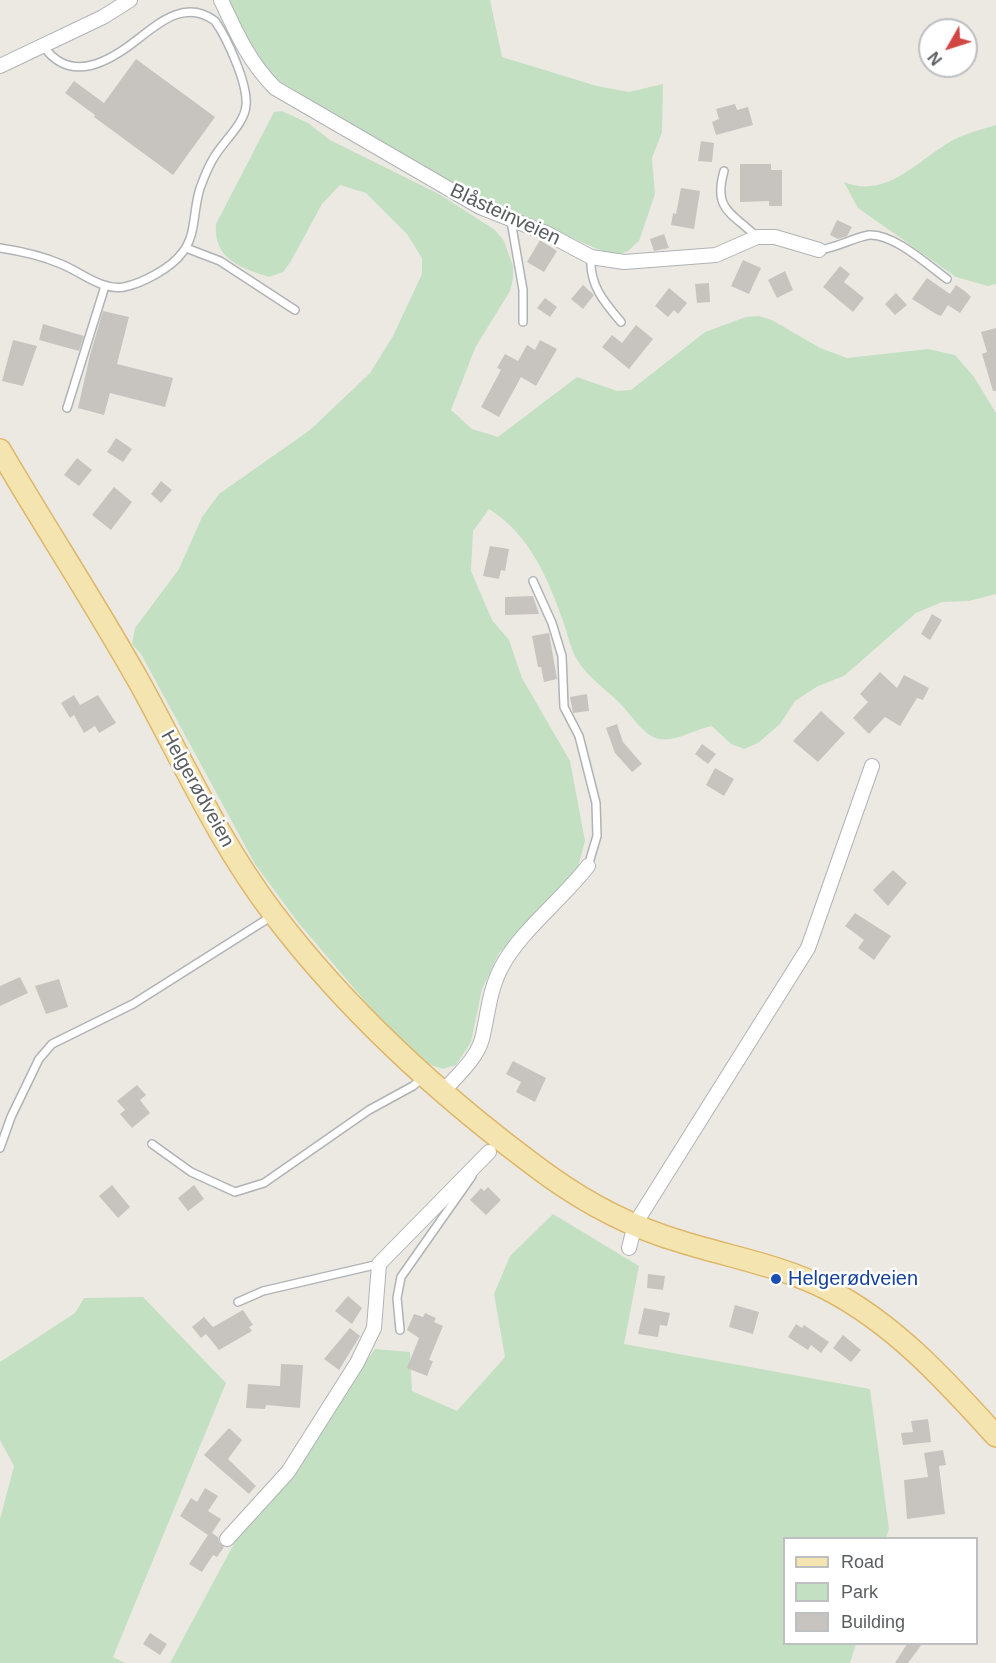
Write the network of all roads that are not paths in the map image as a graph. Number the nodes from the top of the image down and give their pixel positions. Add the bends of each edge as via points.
1 (130, 0) edge
2 (221, 0) edge
3 (44, 47) junction
4 (0, 66) edge
5 (724, 171) dead end
6 (511, 221) junction
7 (757, 237) junction
8 (0, 248) edge
9 (186, 248) junction
10 (819, 250) joint
11 (591, 257) junction
12 (947, 279) dead end
13 (105, 286) junction
14 (295, 310) dead end
15 (523, 322) dead end
16 (621, 322) dead end
17 (67, 408) dead end
18 (0, 450) edge
19 (533, 581) dead end
20 (872, 766) dead end
21 (588, 866) joint
22 (274, 915) junction
23 (426, 1076) junction
24 (444, 1091) junction
25 (153, 1144) dead end
26 (0, 1148) edge
27 (489, 1152) dead end
28 (475, 1168) junction
29 (635, 1224) junction
30 (629, 1248) dead end
31 (379, 1264) junction
32 (238, 1302) dead end
33 (400, 1330) dead end
34 (996, 1436) edge
35 (227, 1539) dead end

1 - 3 street
2 - 6 street, Blåsteinveien via 245,51 274,88
3 - 4 street
3 - 9 lane via 52,58 67,67 83,67 106,60 138,39 170,10 183,5 205,9 216,22 231,50 247,107 213,158 200,187
5 - 7 lane via 718,191 725,208
6 - 11 street, Blåsteinveien via 546,233
6 - 15 lane via 523,290
7 - 10 street via 775,237
7 - 11 street, Blåsteinveien via 716,255 624,262
8 - 13 lane via 60,263
9 - 13 lane via 174,262 154,273 124,287
9 - 14 lane via 220,261
10 - 12 lane via 871,235 889,238
11 - 16 lane via 595,287
13 - 17 lane
18 - 22 main road, Helgerødveien via 141,686 225,843
19 - 21 lane via 562,656 564,707 579,736 596,803 597,837
20 - 29 street via 808,948
21 - 24 street via 502,966 491,988 482,1040 474,1056
22 - 23 main road, Helgerødveien via 355,1008
22 - 26 lane via 133,1004 52,1044 39,1059
23 - 24 main road, Helgerødveien
23 - 25 lane via 369,1110 264,1183 235,1192 191,1172
24 - 29 main road, Helgerødveien via 547,1174
27 - 28 street
28 - 31 street
28 - 33 lane via 466,1187 398,1283
29 - 30 street
29 - 34 main road, Helgerødveien via 677,1241 787,1272 854,1305 919,1354
31 - 32 lane via 263,1291
31 - 35 street via 374,1328 357,1363 288,1472

